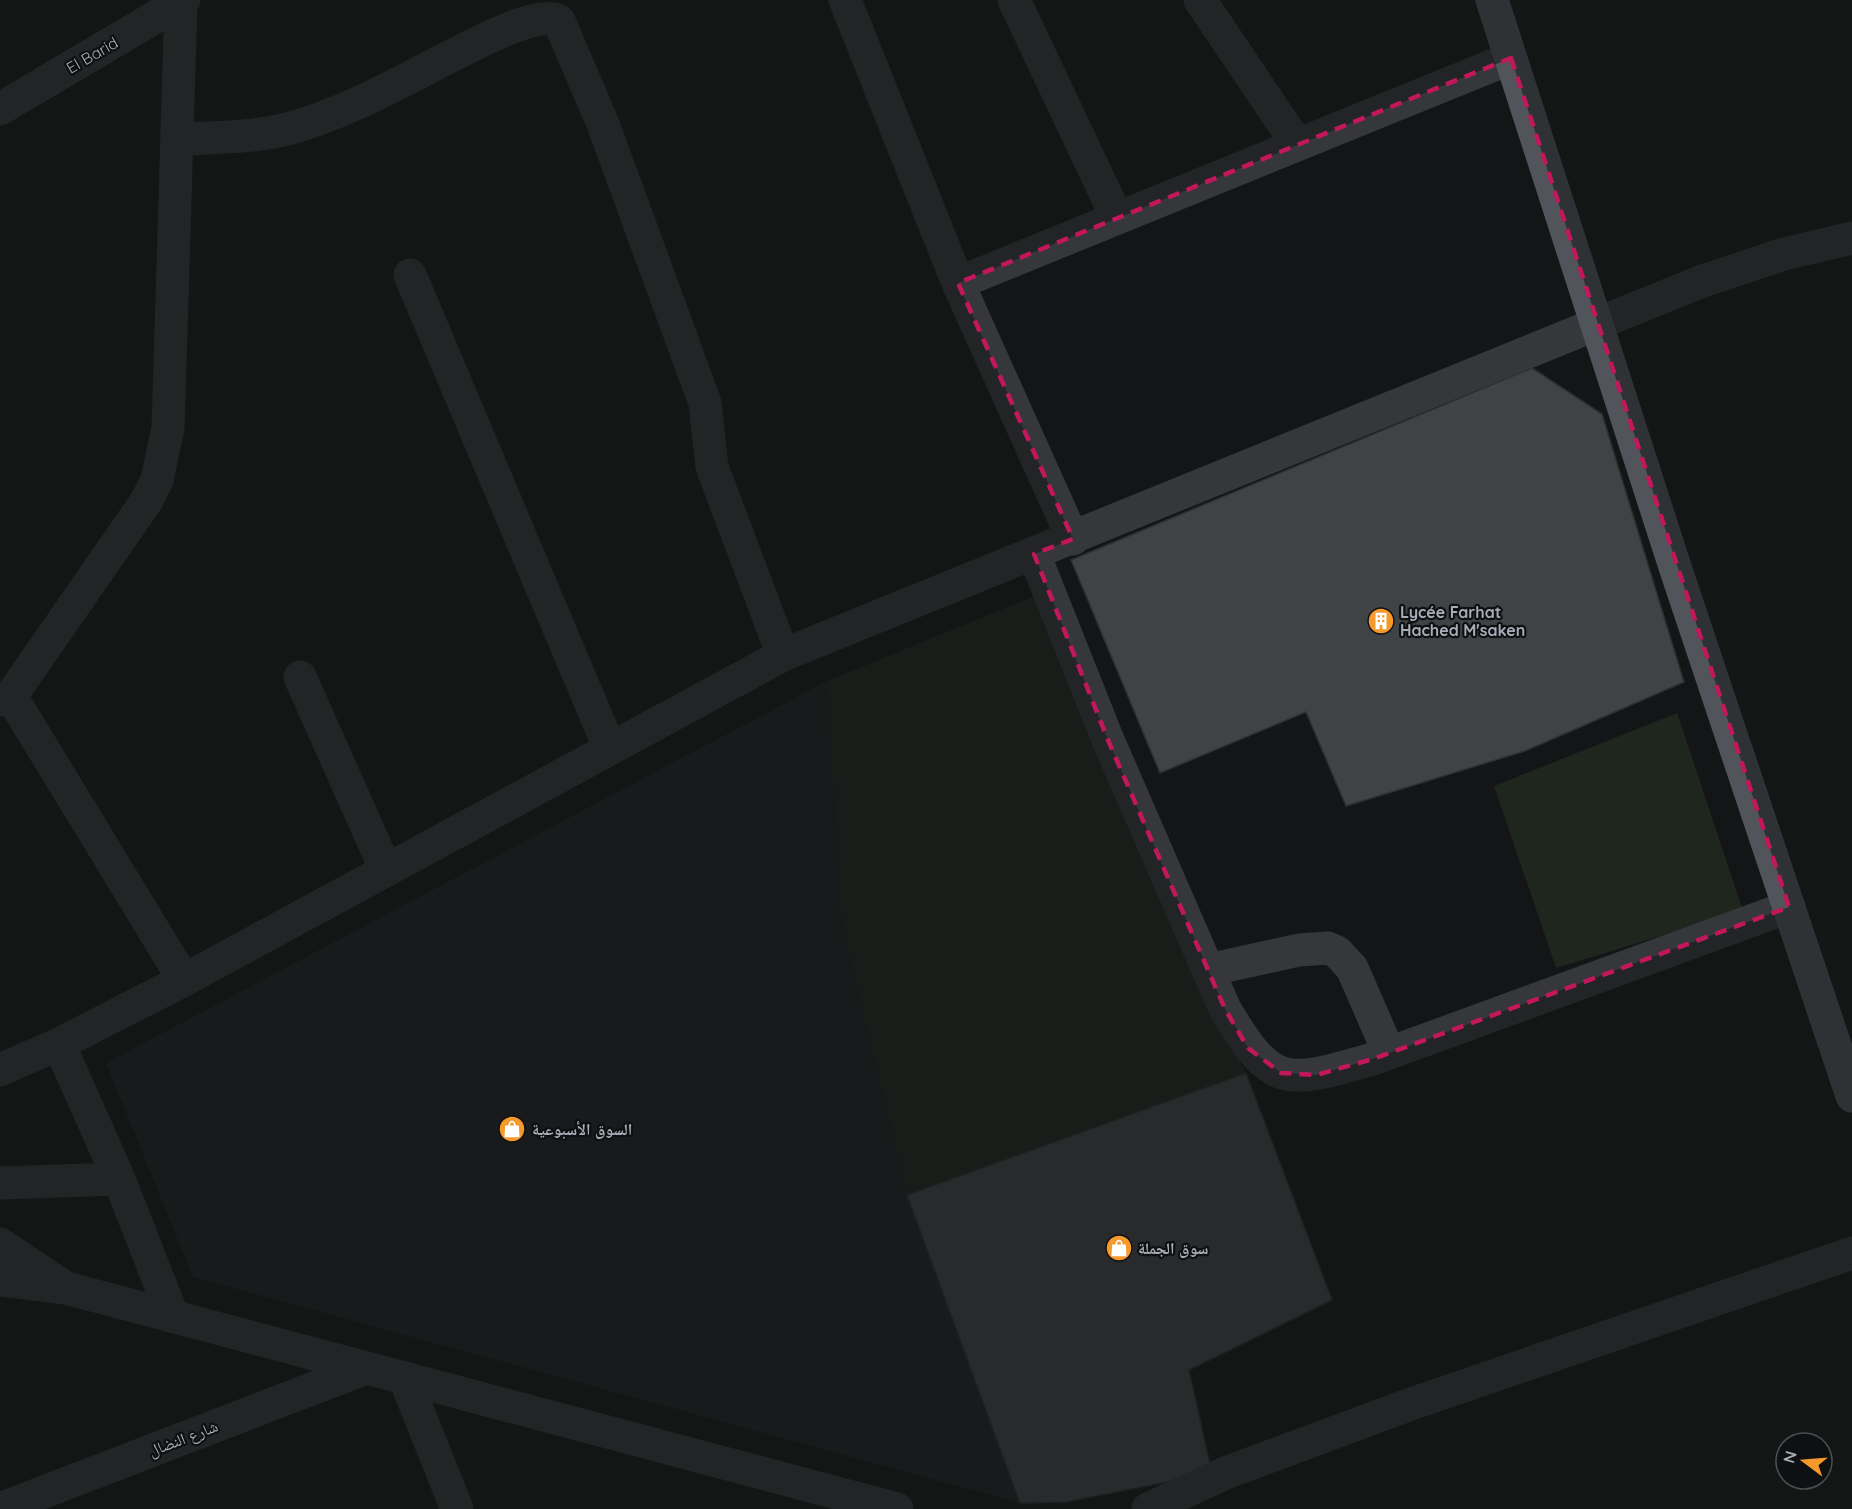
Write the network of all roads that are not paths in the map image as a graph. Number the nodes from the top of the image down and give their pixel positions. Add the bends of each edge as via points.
1 (845, 0) edge
2 (1014, 0) edge
3 (1200, 0) edge
4 (1492, 0) edge
5 (183, 2) edge
6 (1511, 58) junction
7 (0, 109) edge
8 (178, 140) junction
9 (1297, 144) junction
10 (1117, 218) junction
11 (1852, 238) edge
12 (410, 275) dead end
13 (958, 283) junction
14 (1596, 323) junction
15 (1073, 539) junction
16 (1034, 555) junction
17 (783, 655) junction
18 (300, 677) dead end
19 (6, 698) edge
20 (609, 749) junction
21 (386, 870) junction
22 (1789, 907) junction
23 (1208, 970) junction
24 (184, 980) junction
25 (59, 1044) junction
26 (1389, 1053) junction
27 (0, 1070) edge
28 (1852, 1096) edge
29 (119, 1179) junction
30 (0, 1184) edge
31 (0, 1244) edge
32 (1852, 1253) edge
33 (0, 1280) edge
34 (66, 1288) junction
35 (173, 1317) junction
36 (366, 1368) junction
37 (405, 1380) junction
38 (879, 1507) edge
39 (0, 1509) edge
40 (457, 1509) edge
41 (1148, 1509) edge

1 - 13 street
2 - 10 street
3 - 9 street
4 - 6 main road
5 - 7 street, El Barid
5 - 8 street
6 - 9 street
6 - 14 main road
8 - 17 street via 286,129 351,105 521,25 544,18 559,21 603,124 705,403 712,467
8 - 19 street via 168,428 157,480 136,517
9 - 10 street
10 - 13 street
11 - 14 street via 1784,254
12 - 20 street
13 - 15 street
14 - 15 street
14 - 22 main road
15 - 16 street
16 - 17 street
16 - 23 street via 1108,740
17 - 20 street
18 - 21 street
19 - 24 street
20 - 21 street
21 - 24 street
22 - 26 street
22 - 28 main road
23 - 26 street via 1248,1048 1265,1065 1281,1073 1316,1075
23 - 26 street via 1299,950 1328,948 1337,952 1352,968
24 - 25 street
25 - 27 street
25 - 29 street
29 - 30 street
29 - 35 street
31 - 34 street
32 - 41 street via 1411,1404 1228,1472
33 - 34 street
34 - 35 street
35 - 36 street
36 - 37 street
36 - 39 street, شارع النضال
37 - 38 street
37 - 40 street

